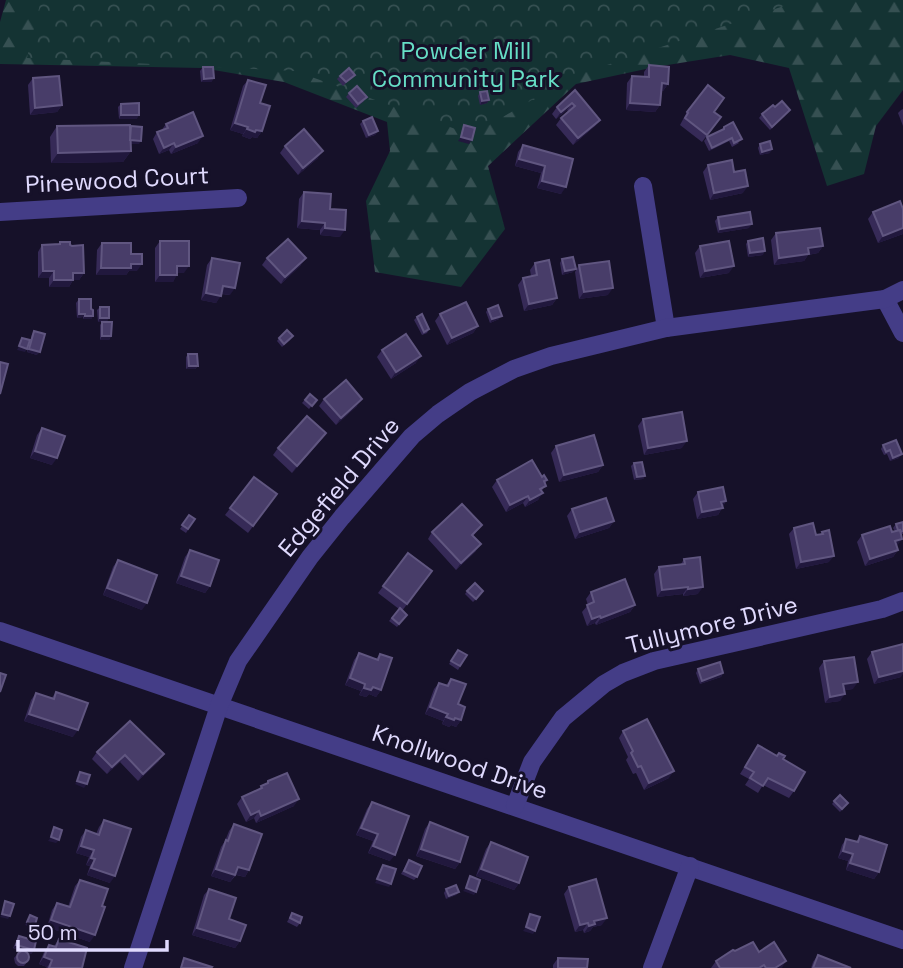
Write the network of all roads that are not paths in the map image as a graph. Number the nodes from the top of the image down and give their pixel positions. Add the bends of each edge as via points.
1 (643, 186) dead end
2 (238, 198) dead end
3 (0, 212) edge
4 (903, 290) edge
5 (885, 299) junction
6 (666, 328) junction
7 (903, 333) edge
8 (903, 601) edge
9 (0, 631) edge
10 (219, 706) junction
11 (515, 806) junction
12 (690, 866) junction
13 (903, 940) edge
14 (133, 968) edge
15 (652, 968) edge

1 - 6 street
2 - 3 street, Pinewood Court
4 - 5 street, Edgefield Drive
5 - 6 street, Edgefield Drive
5 - 7 street
6 - 10 street, Edgefield Drive via 514,369 438,414 387,463 310,557 237,661
8 - 11 street, Tullymore Drive via 654,661 623,673 562,718 532,762
9 - 10 street, Knollwood Drive
10 - 11 street, Knollwood Drive
10 - 14 street, Edgefield Drive
11 - 12 street, Knollwood Drive
12 - 13 street, Knollwood Drive
12 - 15 street

